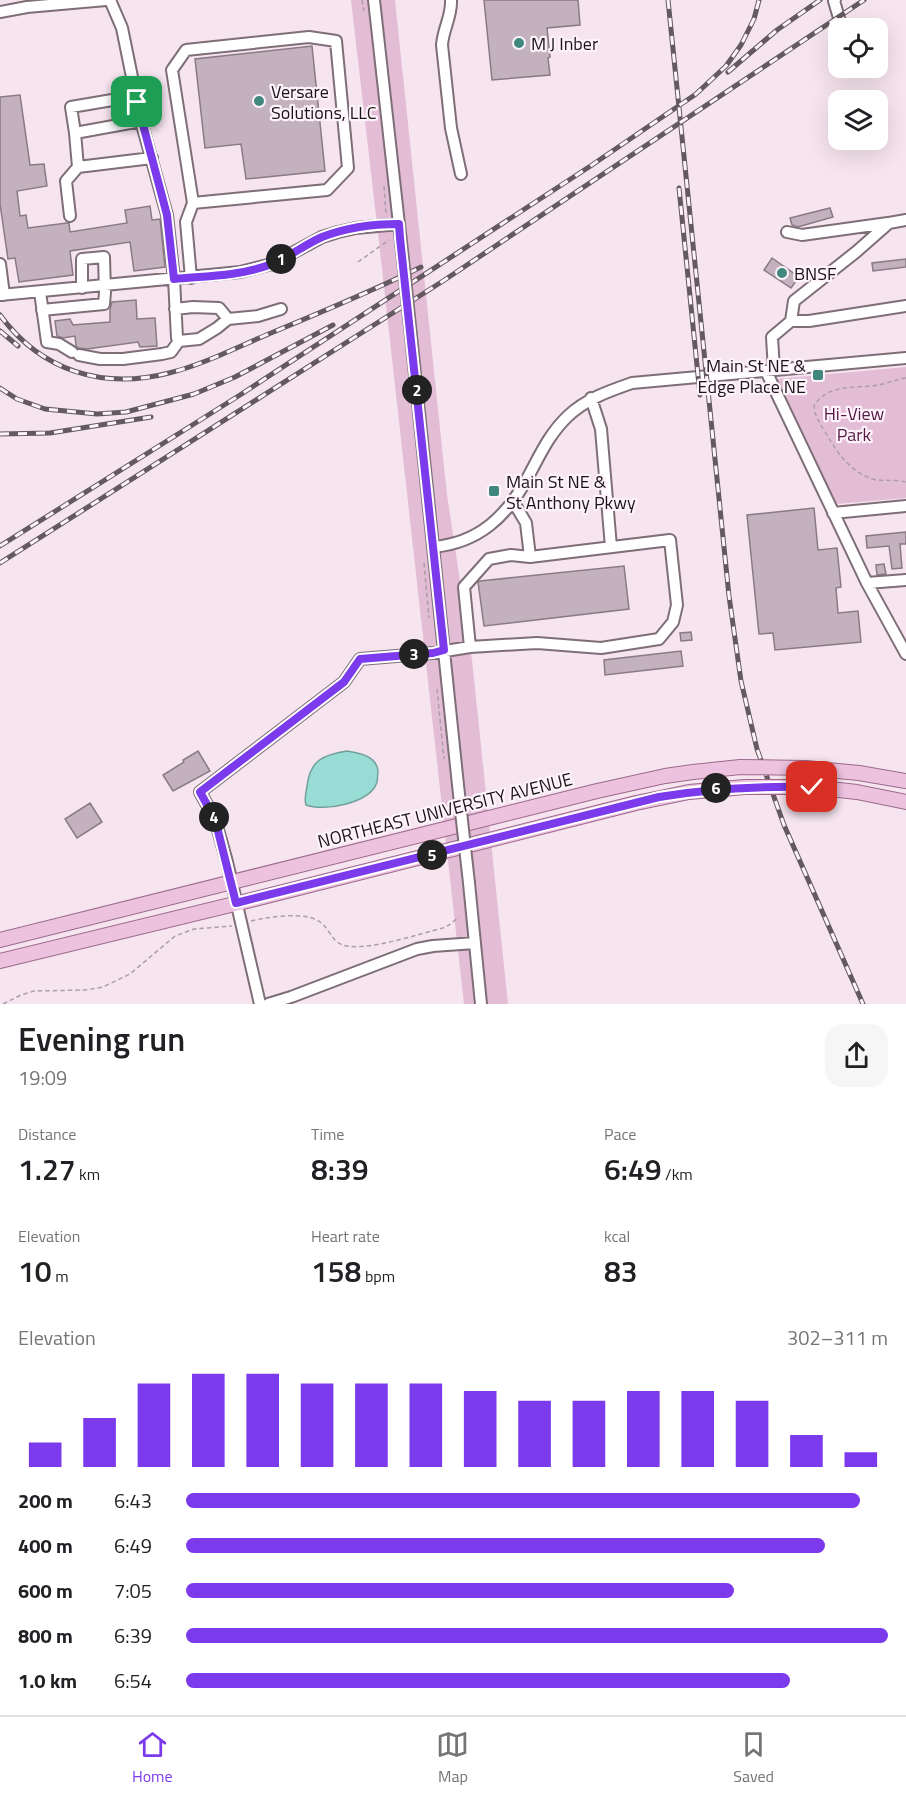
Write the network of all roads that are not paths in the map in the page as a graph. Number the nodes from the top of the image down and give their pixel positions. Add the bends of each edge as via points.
1 (108, 0) edge
2 (374, 0) edge
3 (451, 0) edge
4 (835, 0) edge
5 (0, 12) edge
6 (839, 18) edge
7 (136, 96) junction
8 (141, 120) junction
9 (75, 133) junction
10 (152, 158) junction
11 (78, 167) junction
12 (461, 174) dead end
13 (192, 203) junction
14 (70, 216) dead end
15 (906, 220) edge
16 (889, 223) junction
17 (399, 224) junction
18 (787, 232) dead end
19 (0, 264) edge
20 (191, 278) junction
21 (174, 279) junction
22 (105, 286) junction
23 (82, 288) junction
24 (40, 292) junction
25 (2, 295) edge
26 (906, 306) edge
27 (175, 309) junction
28 (280, 309) dead end
29 (42, 310) junction
30 (228, 319) junction
31 (791, 321) junction
32 (179, 341) junction
33 (906, 358) edge
34 (770, 371) junction
35 (591, 398) junction
36 (513, 501) junction
37 (906, 506) edge
38 (833, 513) junction
39 (433, 547) junction
40 (611, 547) junction
41 (530, 557) junction
42 (906, 580) edge
43 (867, 584) junction
44 (470, 647) junction
45 (444, 650) junction
46 (906, 654) edge
47 (906, 782) edge
48 (906, 802) edge
49 (231, 882) junction
50 (236, 903) junction
51 (0, 940) edge
52 (475, 943) junction
53 (0, 961) edge
54 (260, 1004) edge
55 (268, 1004) edge
56 (482, 1004) edge

1 - 5 street
1 - 7 street via 122,28
2 - 17 street
3 - 12 street via 442,45 451,128
4 - 6 street
7 - 8 street
7 - 9 street via 71,107
8 - 9 street
8 - 10 street
9 - 11 street
10 - 11 street
10 - 21 street via 167,215
11 - 14 street via 66,181
13 - 13 street via 327,190 348,168 336,41 309,37 186,50 172,70
13 - 20 street via 186,222
15 - 16 street
16 - 18 street via 802,235
16 - 31 street via 794,301
17 - 20 street via 356,228 322,237 256,269
17 - 39 street, bridge
19 - 25 street
20 - 21 street
21 - 22 street
21 - 27 street
22 - 23 street
22 - 23 street via 104,257 82,259
22 - 29 street via 104,304
23 - 24 street
24 - 25 street
24 - 29 street
26 - 31 street
27 - 30 street via 219,308
27 - 32 street
28 - 30 street
29 - 32 street via 47,342 100,359 171,352
30 - 32 street via 199,339
31 - 34 street via 772,337
33 - 34 street
34 - 35 street via 632,383
34 - 38 street
35 - 36 street via 545,442
35 - 40 street via 601,429
36 - 39 street via 495,523 470,538
36 - 41 street via 526,523
37 - 38 street
38 - 43 street
39 - 45 street
40 - 41 street
40 - 44 street via 670,540 677,605 673,622 659,639 601,648 537,643
41 - 44 street via 489,559 464,587
42 - 43 street
43 - 46 street
44 - 45 street
45 - 49 street via 360,659 344,682 200,792 215,819
45 - 52 street, bridge
47 - 49 main road, NORTHEAST UNIVERSITY AVENUE, bridge via 806,768 740,767 665,776
48 - 50 main road, bridge via 812,787 689,792
49 - 50 street
49 - 51 main road, NORTHEAST UNIVERSITY AVENUE
50 - 53 main road
50 - 54 street
52 - 55 street via 417,949
52 - 56 street

